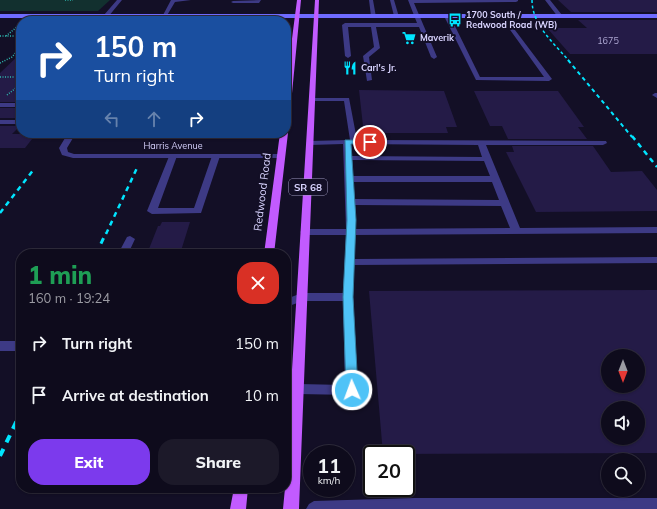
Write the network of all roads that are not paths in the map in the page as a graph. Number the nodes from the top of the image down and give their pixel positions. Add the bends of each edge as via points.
1 (120, 0) edge
2 (189, 0) edge
3 (259, 0) edge
4 (299, 0) edge
5 (317, 0) edge
6 (371, 0) edge
7 (392, 0) edge
8 (547, 0) edge
9 (174, 1) edge
10 (516, 1) dead end
11 (233, 2) dead end
12 (411, 2) edge
13 (0, 16) edge
14 (106, 16) junction
15 (153, 16) joint
16 (164, 16) junction
17 (297, 16) junction
18 (315, 16) junction
19 (374, 16) junction
20 (397, 16) junction
21 (417, 16) junction
22 (447, 16) junction
23 (503, 16) junction
24 (560, 16) junction
25 (657, 16) edge
26 (373, 25) junction
27 (421, 25) junction
28 (293, 52) joint
29 (348, 56) dead end
30 (434, 57) dead end
31 (291, 59) edge
32 (369, 80) dead end
33 (312, 99) junction
34 (0, 105) edge
35 (16, 105) edge
36 (0, 122) edge
37 (16, 122) edge
38 (69, 138) edge
39 (283, 138) edge
40 (310, 142) junction
41 (351, 142) junction
42 (481, 143) junction
43 (603, 143) dead end
44 (173, 156) junction
45 (216, 156) junction
46 (281, 156) junction
47 (348, 158) junction
48 (487, 159) junction
49 (495, 178) junction
50 (349, 179) junction
51 (351, 202) junction
52 (505, 203) junction
53 (657, 230) edge
54 (516, 231) junction
55 (305, 232) junction
56 (351, 232) junction
57 (130, 239) dead end
58 (125, 249) edge
59 (270, 249) edge
60 (657, 260) edge
61 (350, 262) junction
62 (302, 297) junction
63 (348, 297) junction
64 (291, 301) edge
65 (0, 346) edge
66 (16, 346) edge
67 (298, 389) junction
68 (240, 493) edge
69 (657, 506) edge
70 (238, 509) edge
71 (291, 509) edge
72 (314, 509) edge

1 - 14 street
2 - 9 street
3 - 11 street
4 - 17 main road
5 - 18 main road, SR 68
6 - 19 street
7 - 20 street
8 - 24 street
9 - 16 street
10 - 12 street
12 - 21 street
13 - 14 street
14 - 15 street
15 - 16 street
16 - 17 street
17 - 18 street
17 - 28 main road
18 - 19 street
18 - 33 main road, SR 68
19 - 20 street
20 - 21 street
21 - 22 street
21 - 27 street
22 - 23 street
22 - 23 street via 478,79 549,79
23 - 24 street
24 - 25 street
26 - 27 street
26 - 29 street via 345,26
26 - 32 street via 377,48 366,56
27 - 30 street
28 - 31 main road
33 - 40 main road, SR 68
33 - 41 street via 347,99
34 - 35 street
36 - 37 street
38 - 44 street, Harris Avenue via 63,150 65,153 79,156
39 - 46 main road, Redwood Road / SR 68
40 - 41 street
40 - 55 main road, SR 68
41 - 42 street
41 - 47 street
42 - 43 street
42 - 48 street
44 - 45 street, Harris Avenue
44 - 45 street via 152,211 198,211
45 - 46 street, Harris Avenue
46 - 59 main road, Redwood Road / SR 68
47 - 48 street
47 - 50 street
48 - 49 street
49 - 50 street
49 - 52 street
50 - 51 street
51 - 52 street
51 - 56 street
52 - 54 street
53 - 54 street
54 - 56 street
55 - 56 street
55 - 62 main road, SR 68
56 - 61 street
57 - 58 street
60 - 61 street
61 - 63 street
62 - 63 street
62 - 64 street
62 - 67 main road, SR 68
63 - 67 street via 352,390
65 - 66 street
67 - 71 main road, SR 68
68 - 70 main road
69 - 72 street via 413,506

